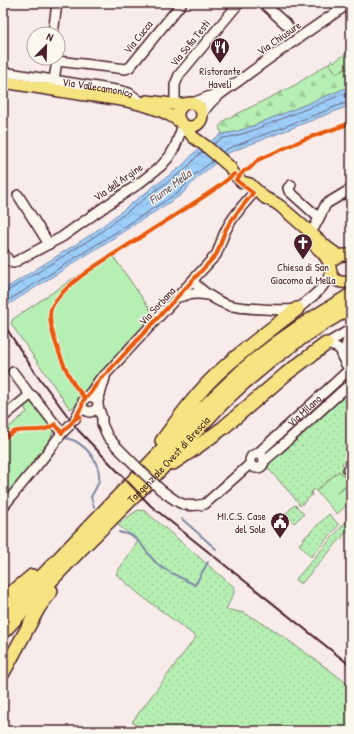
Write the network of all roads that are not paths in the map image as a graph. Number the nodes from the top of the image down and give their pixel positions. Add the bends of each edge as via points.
1 (57, 3) edge
2 (182, 3) edge
3 (239, 3) edge
4 (263, 3) edge
5 (332, 3) edge
6 (350, 3) edge
7 (339, 11) junction
8 (53, 26) edge
9 (288, 26) dead end
10 (66, 62) edge
11 (54, 66) edge
12 (128, 68) joint
13 (3, 72) edge
14 (3, 82) edge
15 (53, 85) junction
16 (222, 92) junction
17 (126, 101) junction
18 (140, 101) junction
19 (184, 104) junction
20 (202, 113) junction
21 (183, 124) junction
22 (199, 124) junction
23 (207, 147) junction
24 (291, 185) dead end
25 (253, 187) junction
26 (351, 189) edge
27 (18, 195) dead end
28 (266, 198) junction
29 (319, 218) junction
30 (310, 232) junction
31 (49, 244) junction
32 (3, 252) edge
33 (339, 256) junction
34 (351, 256) edge
35 (331, 269) junction
36 (193, 281) junction
37 (351, 285) edge
38 (209, 295) junction
39 (178, 297) junction
40 (351, 307) edge
41 (297, 309) junction
42 (351, 329) edge
43 (326, 344) junction
44 (342, 357) junction
45 (13, 372) dead end
46 (349, 373) edge
47 (106, 374) junction
48 (351, 383) edge
49 (30, 395) junction
50 (87, 397) junction
51 (98, 404) junction
52 (87, 410) junction
53 (3, 417) edge
54 (102, 424) junction
55 (70, 425) dead end
56 (62, 433) junction
57 (261, 457) junction
58 (158, 472) junction
59 (133, 481) junction
60 (3, 506) edge
61 (78, 546) junction
62 (3, 598) edge
63 (3, 617) edge
64 (3, 632) edge
65 (3, 673) edge

1 - 8 street
2 - 12 street, Via Cucca
3 - 19 street, Via Sofia Testi via 179,75 175,85
4 - 9 street
5 - 7 street
6 - 7 street, Via Chiusure
7 - 16 street, Via Chiusure
10 - 12 street, Via Vallecamonica
11 - 15 street, Via Vallecamonica
13 - 15 street, Via Vallecamonica
14 - 15 main road, Via Vallecamonica
15 - 17 main road, Via Vallecamonica
15 - 18 street, Via Vallecamonica via 122,91
16 - 19 street, Via Chiusure
16 - 20 street, Via Chiusure
17 - 18 main road, Via Vallecamonica
17 - 21 main road, Via Vallecamonica via 165,112
18 - 19 main road, Via Vallecamonica
19 - 20 main road via 199,106
19 - 21 main road via 179,110 178,117
20 - 22 main road via 203,117
21 - 22 main road via 192,127
21 - 23 main road via 193,137
21 - 31 street, Via dell'Argine via 175,147 162,166
22 - 23 main road
23 - 25 main road via 230,167 242,182
24 - 29 street via 289,191
25 - 28 main road
25 - 36 street, Via Sorbana via 230,222 216,255
26 - 29 street via 329,202
27 - 31 street
28 - 30 main road via 280,206
28 - 35 main road via 270,206 320,250
29 - 30 street
30 - 33 main road
31 - 32 street, Via dell'Argine via 13,263
33 - 34 main road
33 - 35 main road via 333,260
35 - 37 main road via 336,280
35 - 41 street via 321,289
36 - 38 street
36 - 39 street, Via Sorbana
37 - 59 highway, Tangenziale Ovest di Brescia via 228,384
38 - 39 street via 193,293
38 - 41 street via 234,307
39 - 47 street, Via Sorbana
40 - 58 highway, Tangenziale Ovest di Brescia via 313,330 263,367 205,421
41 - 59 highway via 216,375 197,395
42 - 43 street
42 - 44 street
43 - 44 street via 339,348
43 - 58 highway via 197,448
44 - 46 street
45 - 49 street
46 - 57 street, Via Milano
47 - 50 street, Via Sorbana
47 - 51 street, Via Sorbana
48 - 57 street, Via Milano via 277,450
49 - 53 street
49 - 56 street
50 - 51 street via 93,397
50 - 52 street, Via Sorbana via 83,401
51 - 52 street via 96,410
51 - 54 street, Via Sorbana
52 - 54 street, Via Sorbana
54 - 57 street, Via Sorbana, bridge via 108,437 136,466 160,489 187,506 205,504 250,464 251,457 255,454
55 - 56 street
56 - 60 street
58 - 61 highway, Tangenziale Ovest di Brescia
59 - 61 highway, Tangenziale Ovest di Brescia
61 - 62 highway via 56,552 31,578
61 - 63 highway, Tangenziale Ovest di Brescia
61 - 64 highway, Tangenziale Ovest di Brescia
61 - 65 highway via 74,566 39,608

